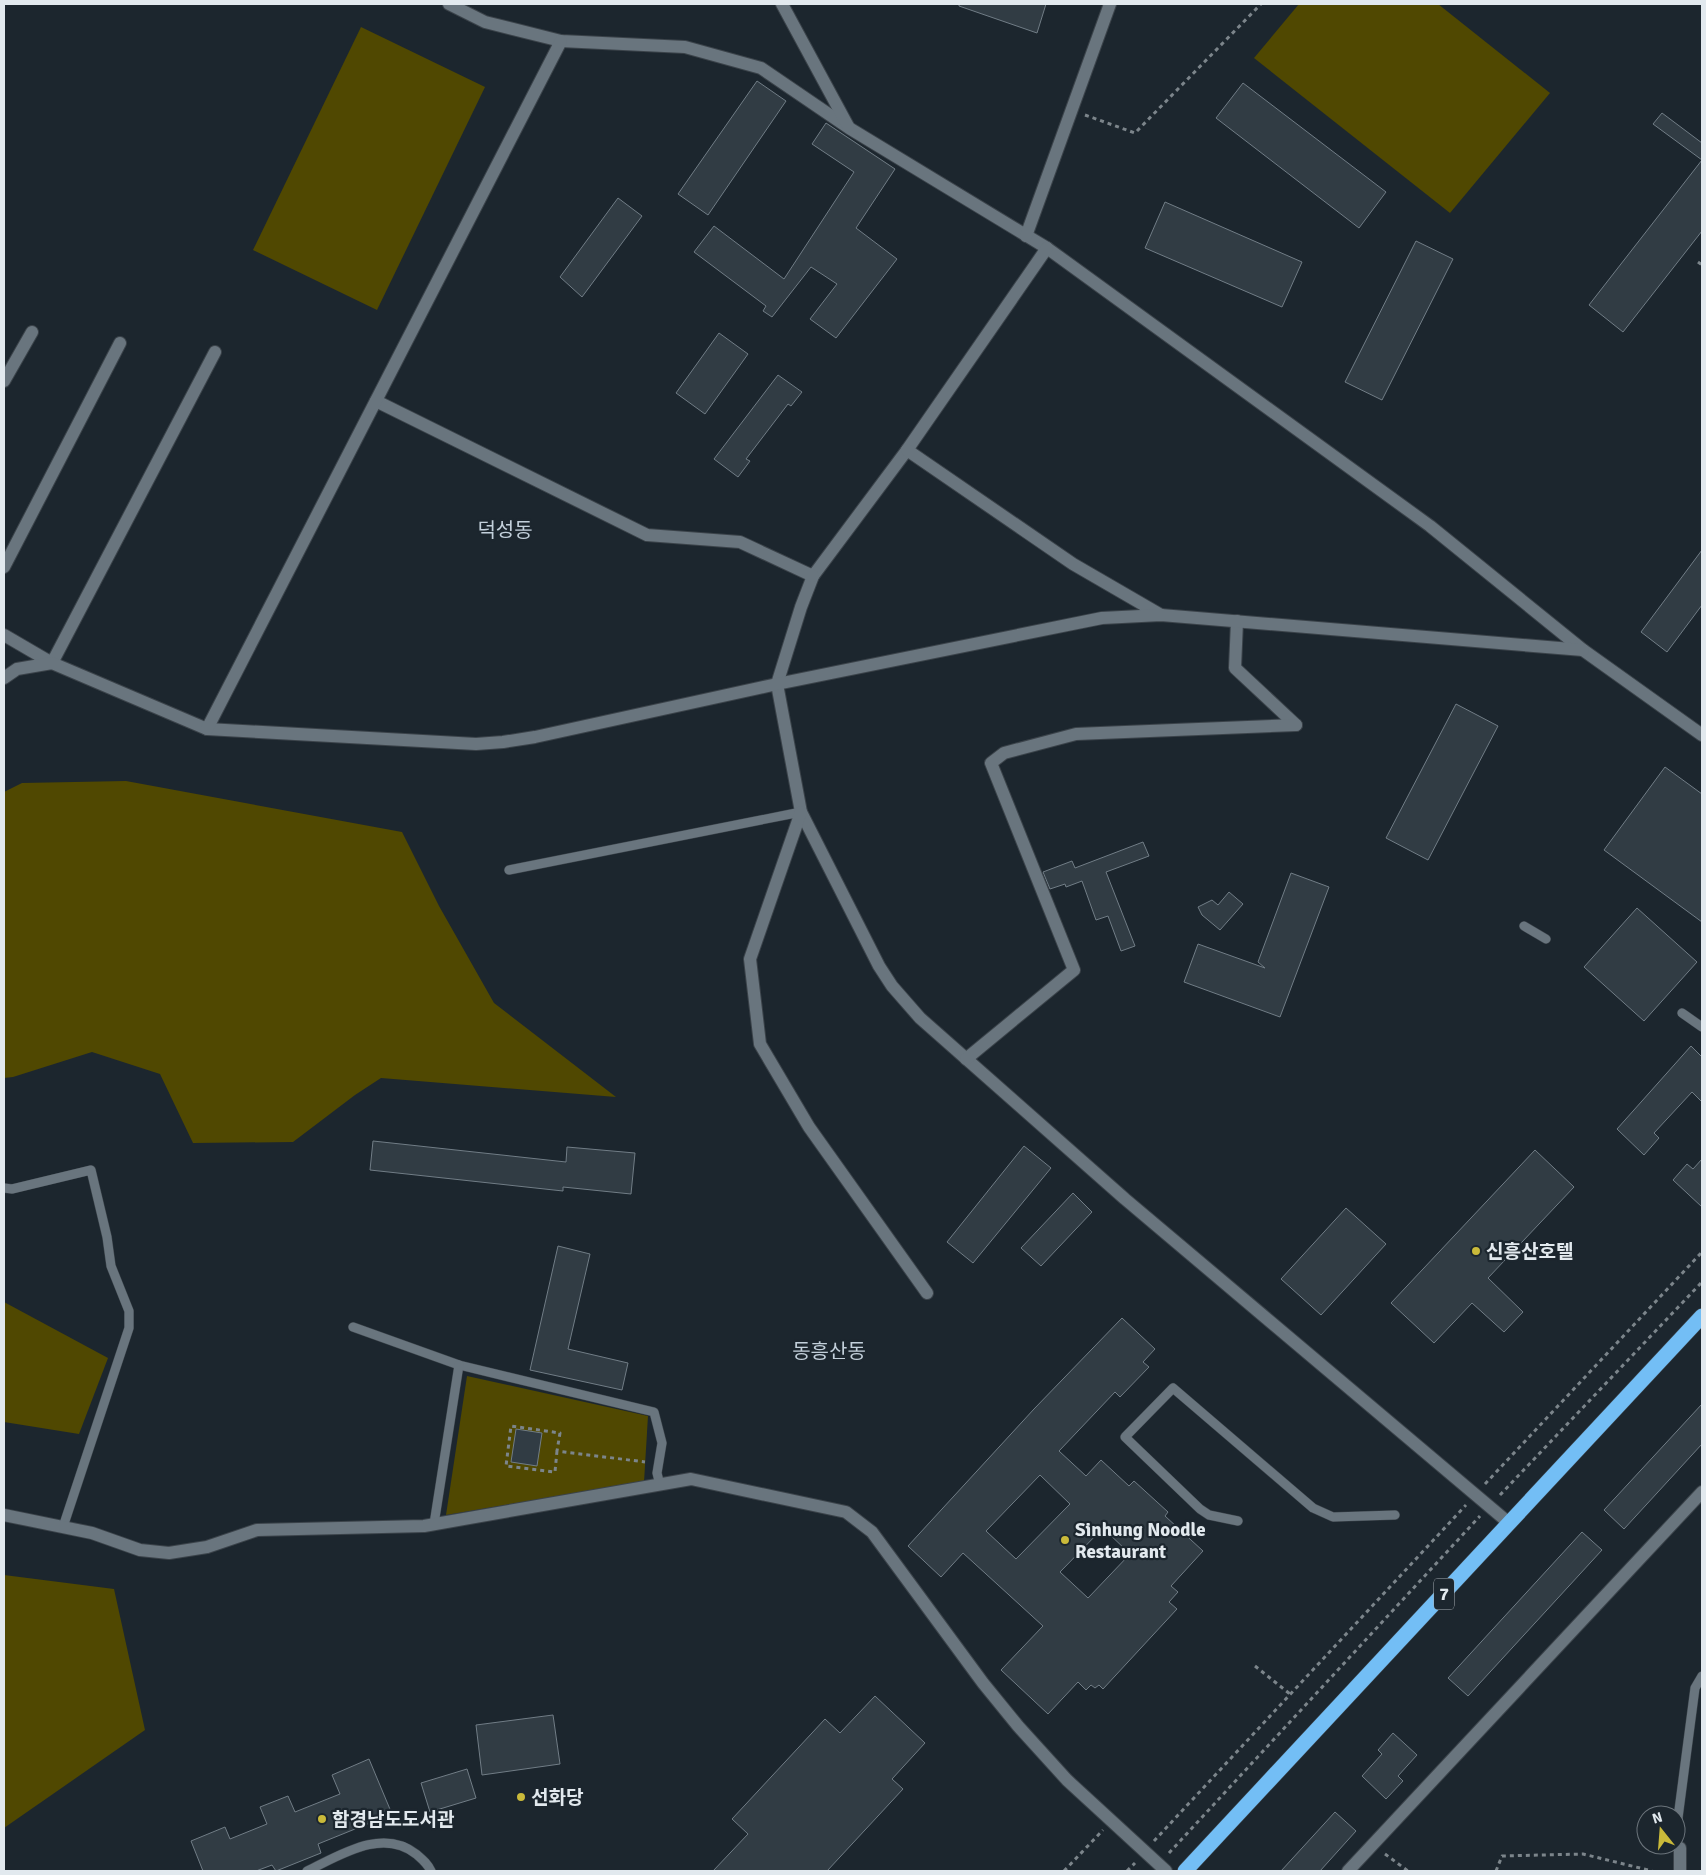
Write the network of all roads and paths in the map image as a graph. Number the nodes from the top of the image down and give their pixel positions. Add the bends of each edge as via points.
1 (449, 4) edge
2 (782, 4) edge
3 (1110, 4) edge
4 (1261, 4) edge
5 (561, 41) junction
6 (1072, 110) junction
7 (849, 128) junction
8 (1026, 236) junction
9 (1047, 248) junction
10 (1698, 262) dead end
11 (1702, 265) edge
12 (32, 332) dead end
13 (120, 343) dead end
14 (215, 352) dead end
15 (4, 381) edge
16 (376, 401) junction
17 (908, 450) junction
18 (4, 567) edge
19 (813, 576) junction
20 (1161, 615) junction
21 (1237, 622) junction
22 (4, 635) edge
23 (1583, 650) junction
24 (52, 663) junction
25 (4, 678) edge
26 (777, 684) junction
27 (207, 730) junction
28 (1702, 735) edge
29 (801, 812) junction
30 (509, 870) dead end
31 (1524, 926) dead end
32 (1546, 939) dead end
33 (1682, 1013) dead end
34 (1702, 1028) edge
35 (966, 1059) junction
36 (4, 1188) edge
37 (1702, 1252) edge
38 (1702, 1282) edge
39 (927, 1293) dead end
40 (1702, 1316) edge
41 (353, 1327) dead end
42 (459, 1365) junction
43 (558, 1451) junction
44 (658, 1464) junction
45 (660, 1485) junction
46 (1702, 1492) edge
47 (1475, 1494) junction
48 (1490, 1506) junction
49 (4, 1515) edge
50 (1395, 1515) dead end
51 (1238, 1521) dead end
52 (1509, 1523) junction
53 (434, 1524) junction
54 (63, 1527) junction
55 (1255, 1666) dead end
56 (1702, 1676) edge
57 (1290, 1694) junction
58 (1680, 1805) edge
59 (1112, 1821) junction
60 (1373, 1845) junction
61 (1145, 1852) junction
62 (1679, 1855) edge
63 (1162, 1868) edge
64 (307, 1871) edge
65 (431, 1871) edge
66 (1064, 1871) edge
67 (1127, 1871) edge
68 (1185, 1871) edge
69 (1348, 1871) edge
70 (1408, 1871) edge
71 (1496, 1871) edge
72 (1652, 1871) edge
73 (1680, 1871) edge

1 - 5 street via 485,22
2 - 7 street
3 - 6 street
4 - 6 path via 1135,133
5 - 7 street via 685,47 761,68
5 - 16 street
6 - 8 street
7 - 8 street
8 - 9 street
9 - 17 street
9 - 23 street via 1430,526
10 - 11 path
12 - 15 street
13 - 18 street
14 - 24 street
16 - 19 street via 647,535 740,542
16 - 27 street
17 - 19 street
17 - 20 street via 1073,564
19 - 26 street
20 - 21 street
20 - 26 street via 1102,618
21 - 23 street
21 - 35 street via 1235,668 1296,725 1076,734 1004,752 990,763 1074,970
22 - 24 street
23 - 28 street
24 - 25 street via 17,669
24 - 27 street
26 - 27 street via 503,742 476,744
26 - 29 street
29 - 30 lane
29 - 35 street via 879,966 920,1018
29 - 39 street via 750,959 760,1044 809,1127
31 - 32 lane
33 - 34 lane
35 - 47 street via 1125,1199
36 - 54 lane via 12,1189 91,1170 111,1266 129,1311 129,1328
37 - 47 path
38 - 48 path
40 - 52 highway, 7
41 - 42 lane
42 - 44 lane via 654,1412 662,1443
42 - 53 lane
43 - 43 path via 555,1472 506,1466 511,1426 560,1433
43 - 44 path
44 - 45 lane
45 - 53 street
45 - 59 street via 692,1479 846,1512 872,1532 1018,1726 1067,1780
46 - 60 street
47 - 48 street
47 - 57 path
48 - 52 street
48 - 63 path
49 - 54 street
50 - 51 lane via 1334,1517 1313,1508 1173,1388 1124,1437 1200,1509 1209,1515
52 - 68 highway, 7
53 - 54 street via 257,1530 207,1547 169,1553 140,1550 92,1533
55 - 57 path
56 - 58 lane via 1695,1688
57 - 61 path
59 - 61 street
59 - 66 path
60 - 69 street
60 - 70 path
61 - 63 street
61 - 67 path
62 - 73 street
64 - 65 lane via 363,1846 384,1842 408,1848 427,1863
71 - 72 path via 1502,1856 1583,1854

